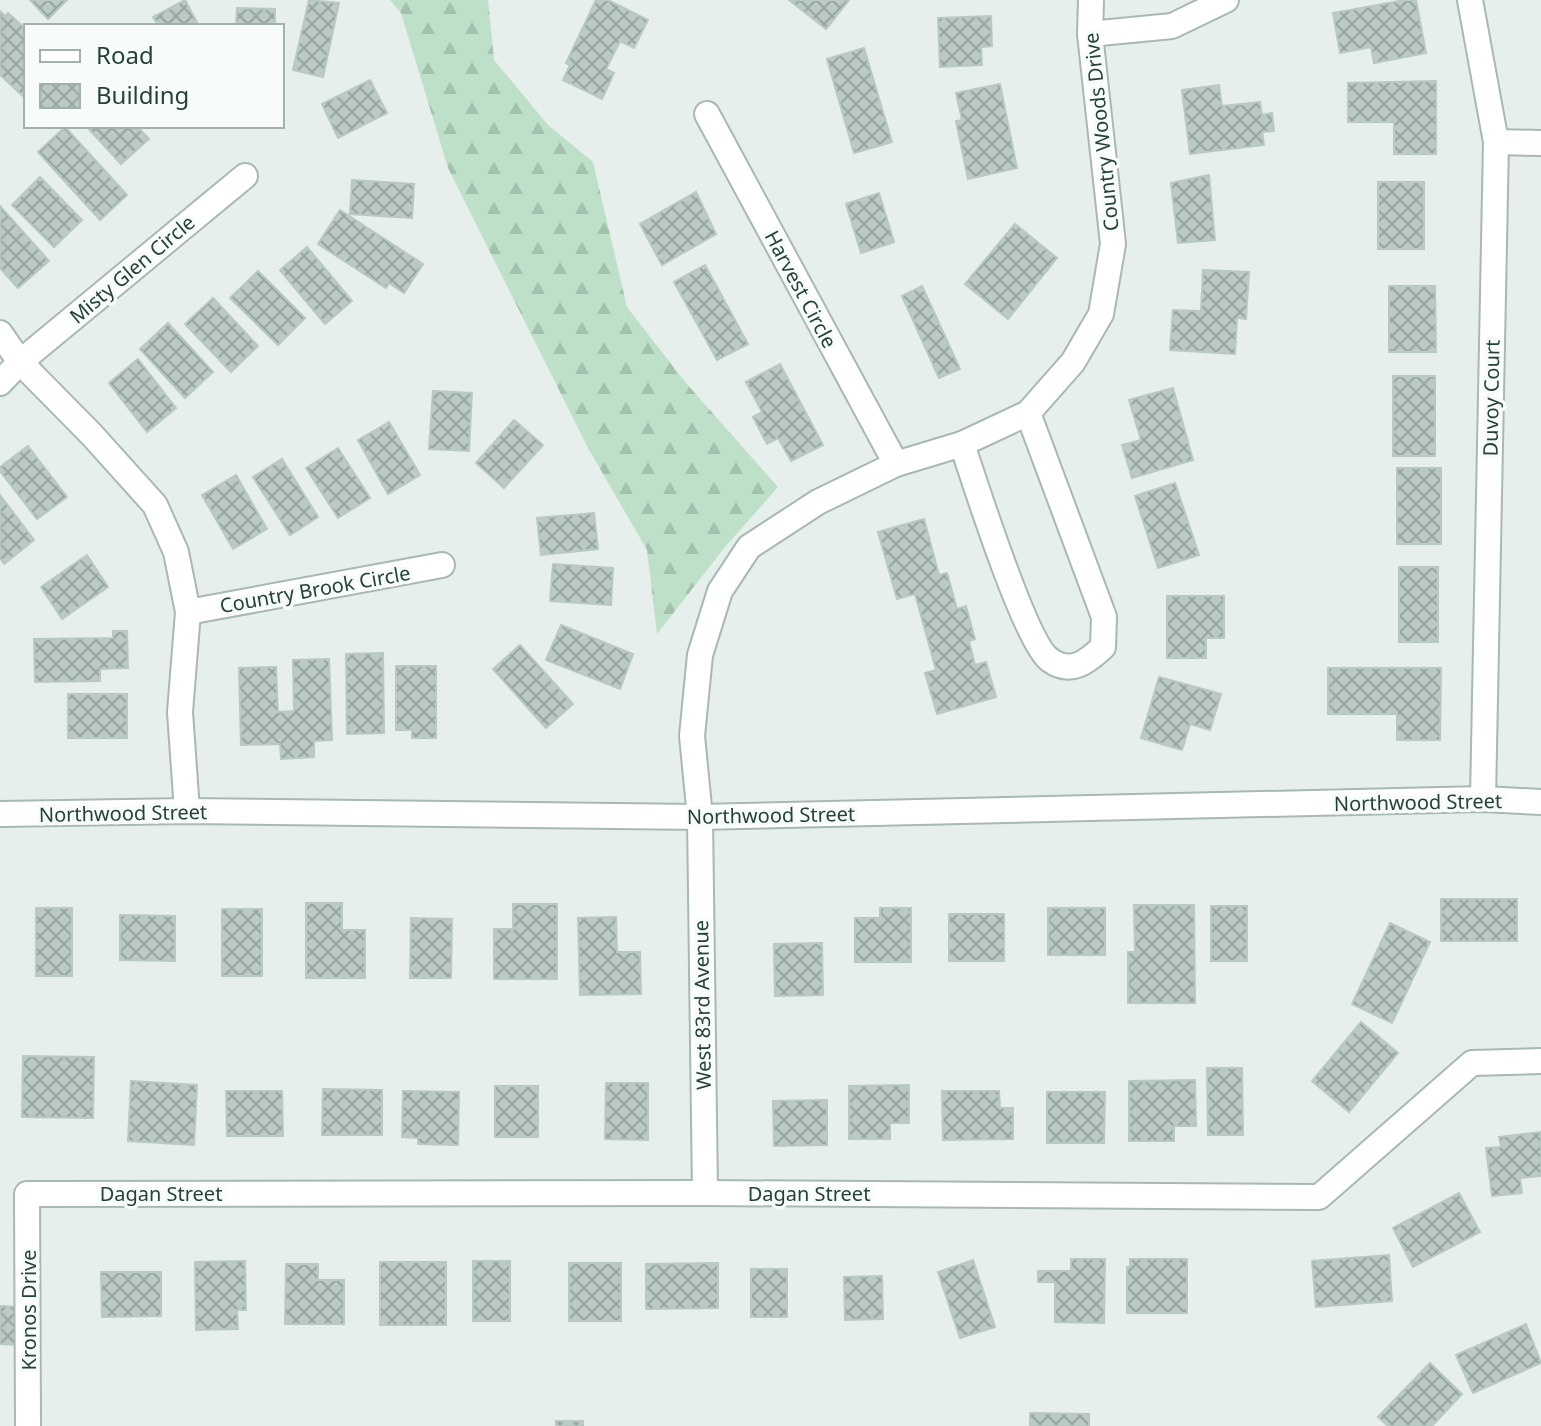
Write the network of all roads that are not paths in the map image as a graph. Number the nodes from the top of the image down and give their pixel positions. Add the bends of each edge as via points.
1 (1091, 0) edge
2 (1226, 0) edge
3 (1470, 0) edge
4 (1090, 34) junction
5 (707, 114) dead end
6 (1496, 142) junction
7 (1541, 143) edge
8 (245, 176) dead end
9 (0, 333) edge
10 (20, 362) junction
11 (0, 383) edge
12 (1028, 413) junction
13 (962, 444) junction
14 (896, 464) junction
15 (442, 565) dead end
16 (188, 612) junction
17 (1483, 799) junction
18 (1541, 802) edge
19 (187, 811) junction
20 (0, 814) edge
21 (700, 817) junction
22 (1541, 1061) edge
23 (705, 1193) junction
24 (27, 1194) joint
25 (28, 1426) edge

1 - 4 street, Country Woods Drive
2 - 4 street via 1172,26
3 - 6 street, Duvoy Court
4 - 12 street, Country Woods Drive via 1113,244 1101,314 1073,362
5 - 14 street, Harvest Circle
6 - 7 street
6 - 17 street, Duvoy Court
8 - 10 street, Misty Glen Circle
9 - 10 street
10 - 11 street, Misty Glen Circle
10 - 16 street via 155,505 176,552
12 - 13 street, Country Woods Drive
12 - 13 street via 1104,617 1103,647 1085,663 1068,668 1048,659 1034,637
13 - 14 street, Country Woods Drive
14 - 21 street, Country Woods Drive via 818,502 749,547 720,591 700,655 692,736
15 - 16 street, Country Brook Circle
16 - 19 street via 180,712
17 - 18 street, Northwood Street
17 - 21 street, Northwood Street
19 - 20 street, Northwood Street
19 - 21 street, Northwood Street
21 - 23 street, West 83rd Avenue
22 - 23 street, Dagan Street via 1472,1063 1319,1197
23 - 24 street, Dagan Street
24 - 25 street, Kronos Drive

